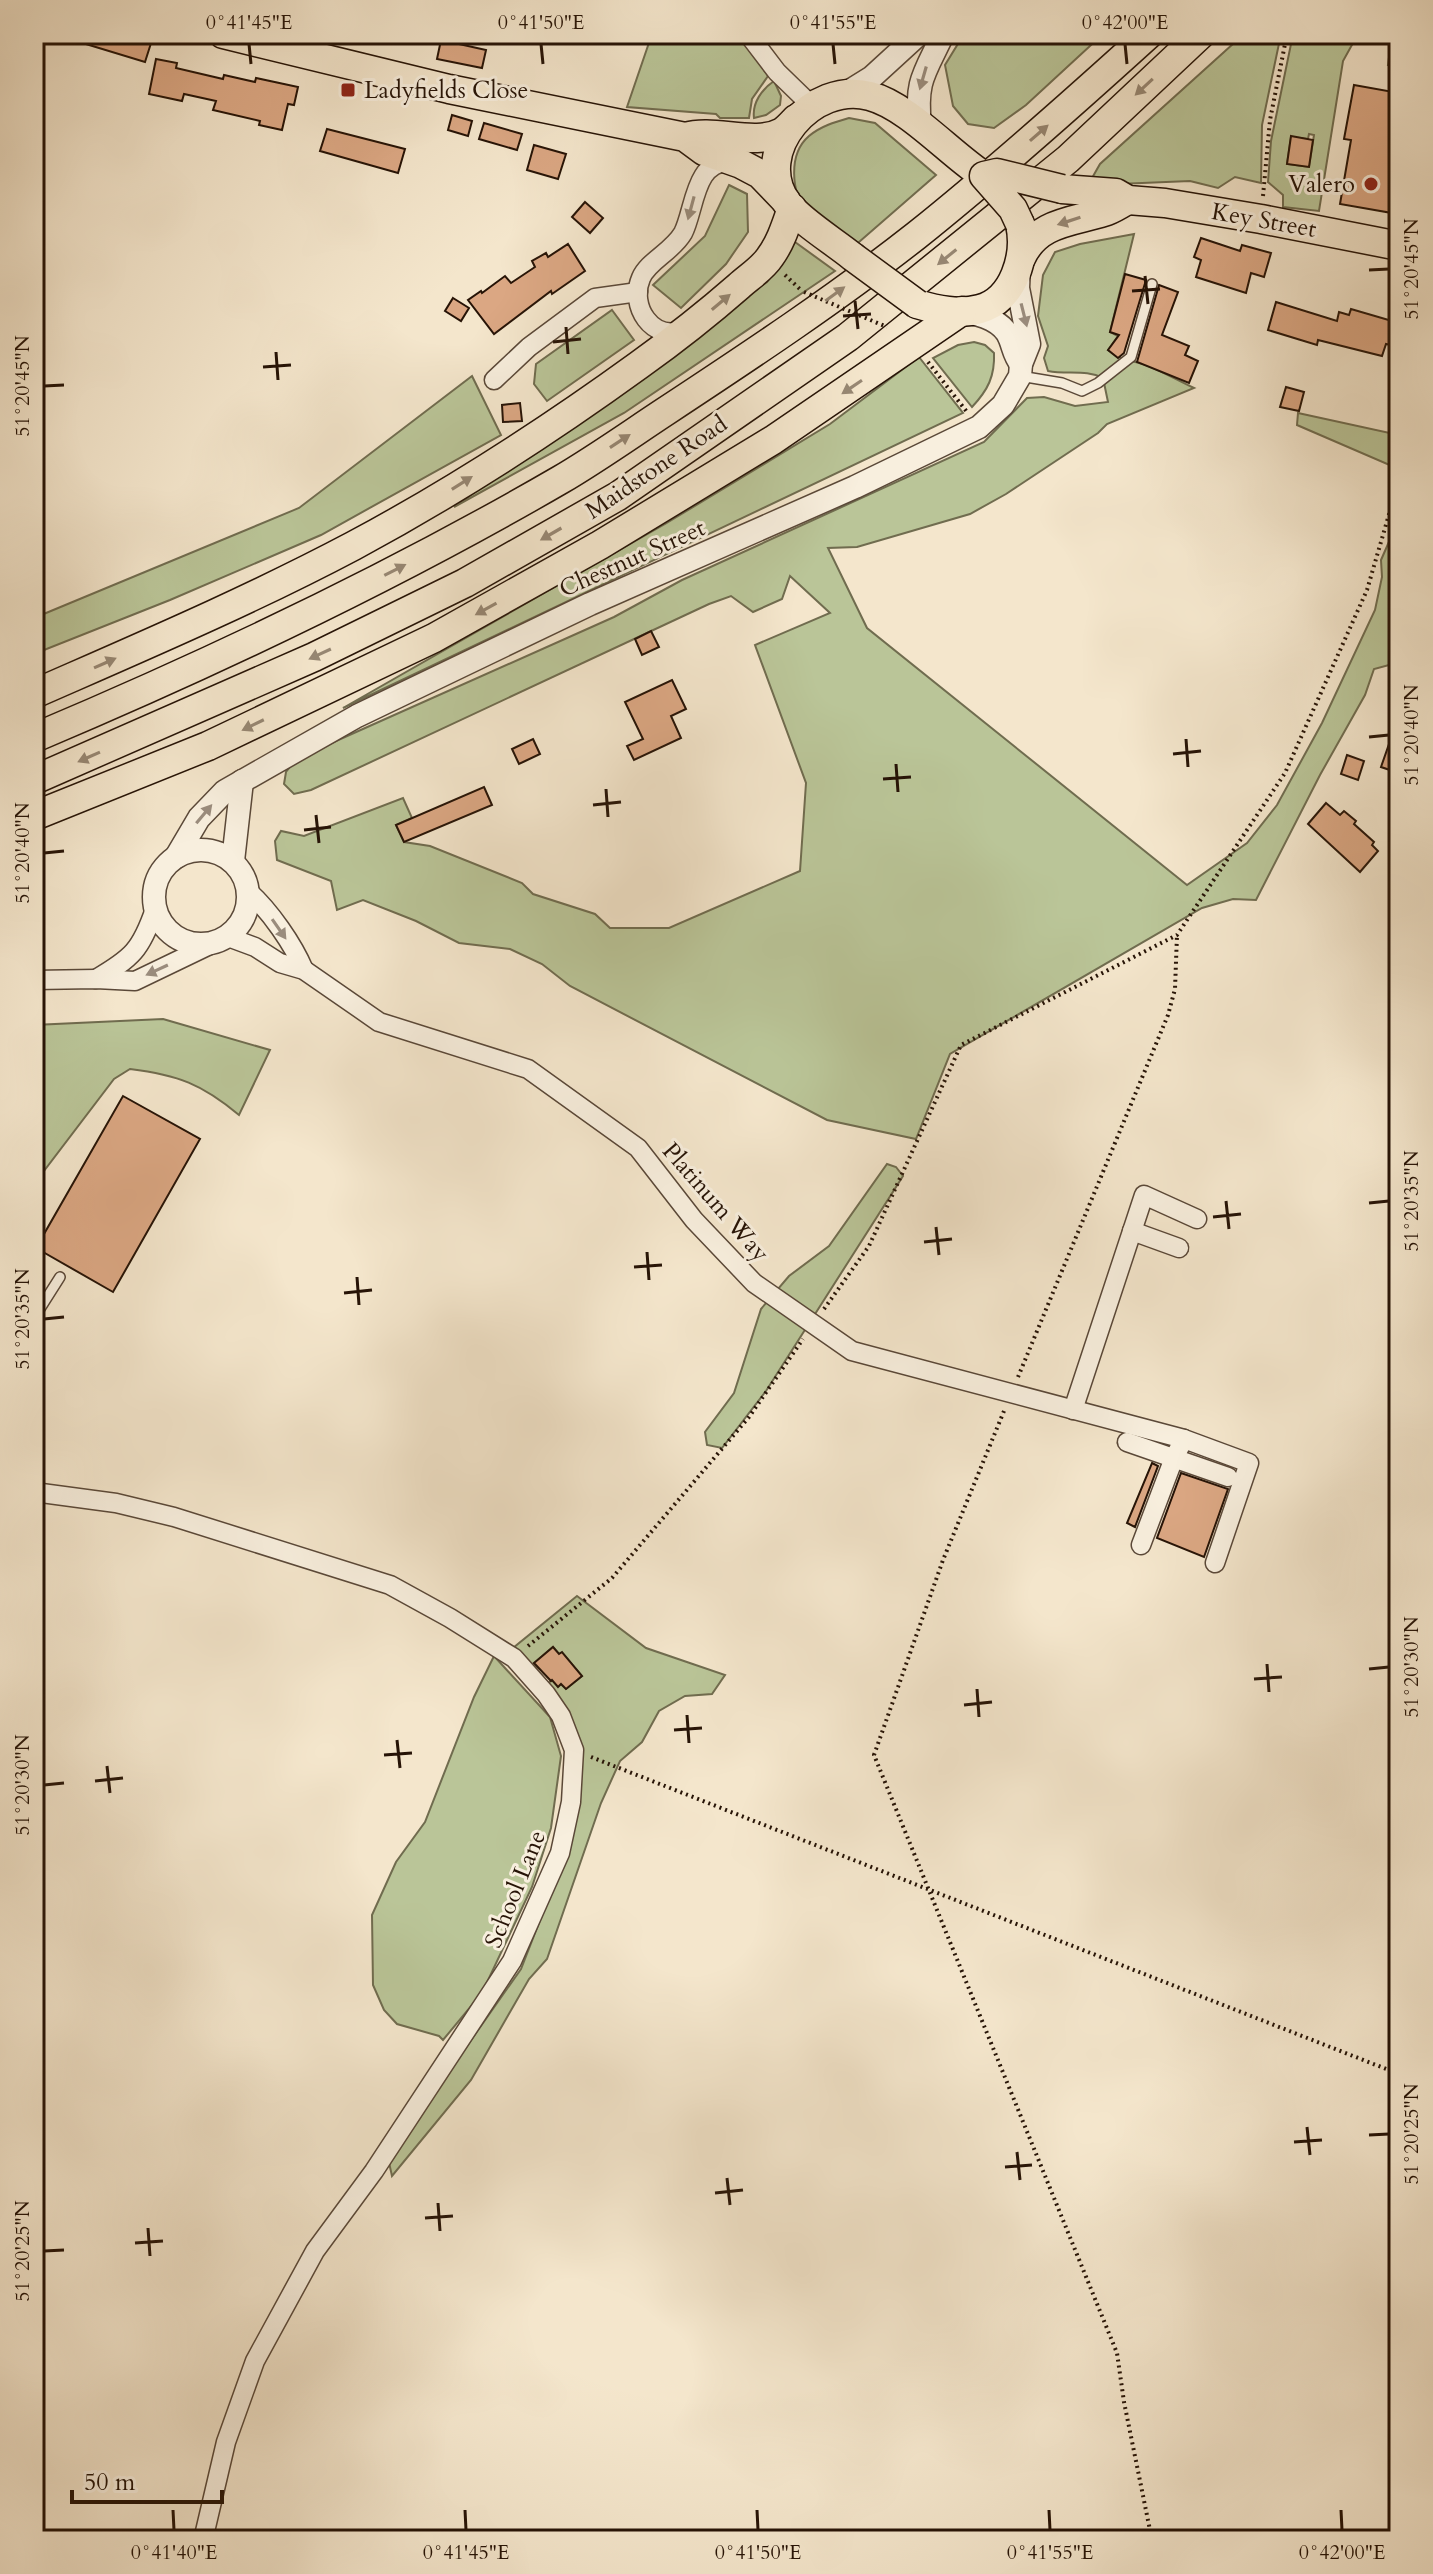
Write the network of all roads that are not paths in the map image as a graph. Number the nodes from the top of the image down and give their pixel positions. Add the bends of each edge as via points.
1 (223, 34) edge
2 (748, 34) edge
3 (919, 34) edge
4 (943, 34) edge
5 (1149, 34) edge
6 (1201, 34) edge
7 (302, 43) edge
8 (843, 95) junction
9 (804, 112) junction
10 (920, 125) junction
11 (685, 137) junction
12 (741, 164) junction
13 (977, 171) junction
14 (1128, 200) junction
15 (789, 204) junction
16 (1399, 246) edge
17 (1020, 261) junction
18 (1152, 284) dead end
19 (638, 292) junction
20 (970, 310) junction
21 (690, 328) junction
22 (1020, 370) junction
23 (494, 380) dead end
24 (34, 694) edge
25 (34, 738) edge
26 (34, 780) edge
27 (242, 781) junction
28 (34, 816) edge
29 (176, 857) junction
30 (233, 861) junction
31 (249, 892) junction
32 (155, 909) junction
33 (221, 940) junction
34 (304, 970) junction
35 (96, 979) junction
36 (34, 980) edge
37 (1197, 1219) dead end
38 (1132, 1231) junction
39 (1179, 1248) dead end
40 (60, 1277) dead end
41 (34, 1318) edge
42 (1073, 1410) junction
43 (1184, 1439) junction
44 (1127, 1442) dead end
45 (1174, 1458) junction
46 (1228, 1477) dead end
47 (34, 1492) edge
48 (1141, 1545) dead end
49 (1215, 1563) dead end
50 (203, 2540) edge

1 - 7 main road
2 - 9 street
3 - 8 street via 872,77
4 -> 10 street via 923,70
25 -> 5 main road, Maidstone Road via 174,679 344,596 562,478 745,359 915,236
6 -> 26 main road, Maidstone Road via 1068,159 848,337 618,496 452,590
7 - 11 main road via 449,89
8 - 9 main road
8 - 10 main road via 877,98
9 - 11 main road via 771,135
9 - 15 main road via 782,144 777,164
10 - 13 main road
11 - 12 main road via 704,151
12 - 15 main road via 764,177
12 -> 19 street via 719,163 705,174 684,231 645,271
13 - 14 main road, Key Street, bridge via 1062,189 1116,193
13 - 17 main road, bridge via 1013,209 1020,224
14 - 16 main road, Key Street
14 -> 17 main road, Key Street via 1056,225 1032,241
15 - 20 main road, bridge via 917,304
21 -> 15 main road via 769,260 782,237
17 - 20 main road via 1005,292 991,304
17 -> 22 street, Chestnut Street via 1018,291 1029,338
18 - 22 lane via 1131,357 1098,383 1082,391
19 - 21 street via 641,312 651,324 675,333
19 - 23 street via 595,298
20 - 22 street via 999,325 1009,337
20 -> 28 main road via 773,440 434,638 208,746
24 -> 21 main road via 379,532 514,451
22 - 27 street, Chestnut Street via 1003,405 979,427 357,716
29 -> 27 street, Chestnut Street via 199,818
27 - 30 street
29 - 30 street via 205,850
29 - 32 street via 157,879
30 - 31 street
31 - 33 street via 245,917
31 -> 34 street, Platinum Way
32 - 33 street via 161,923 184,942
32 - 35 street via 147,934 127,961
33 - 34 street, Platinum Way via 255,947
33 -> 35 street via 135,981
34 - 42 street, Platinum Way via 379,1022 528,1069 638,1148 694,1220 754,1283 852,1351
35 - 36 street
37 - 38 street via 1144,1195
38 - 39 street
38 - 42 street
40 - 41 lane
42 - 43 street, Platinum Way
43 - 45 street
43 - 49 street, Platinum Way via 1249,1463
44 - 45 street
45 - 46 street
45 - 48 street
47 - 50 street, School Lane via 174,1517 390,1585 514,1658 554,1705 574,1750 571,1802 560,1853 512,1961 315,2251 255,2361 226,2442

